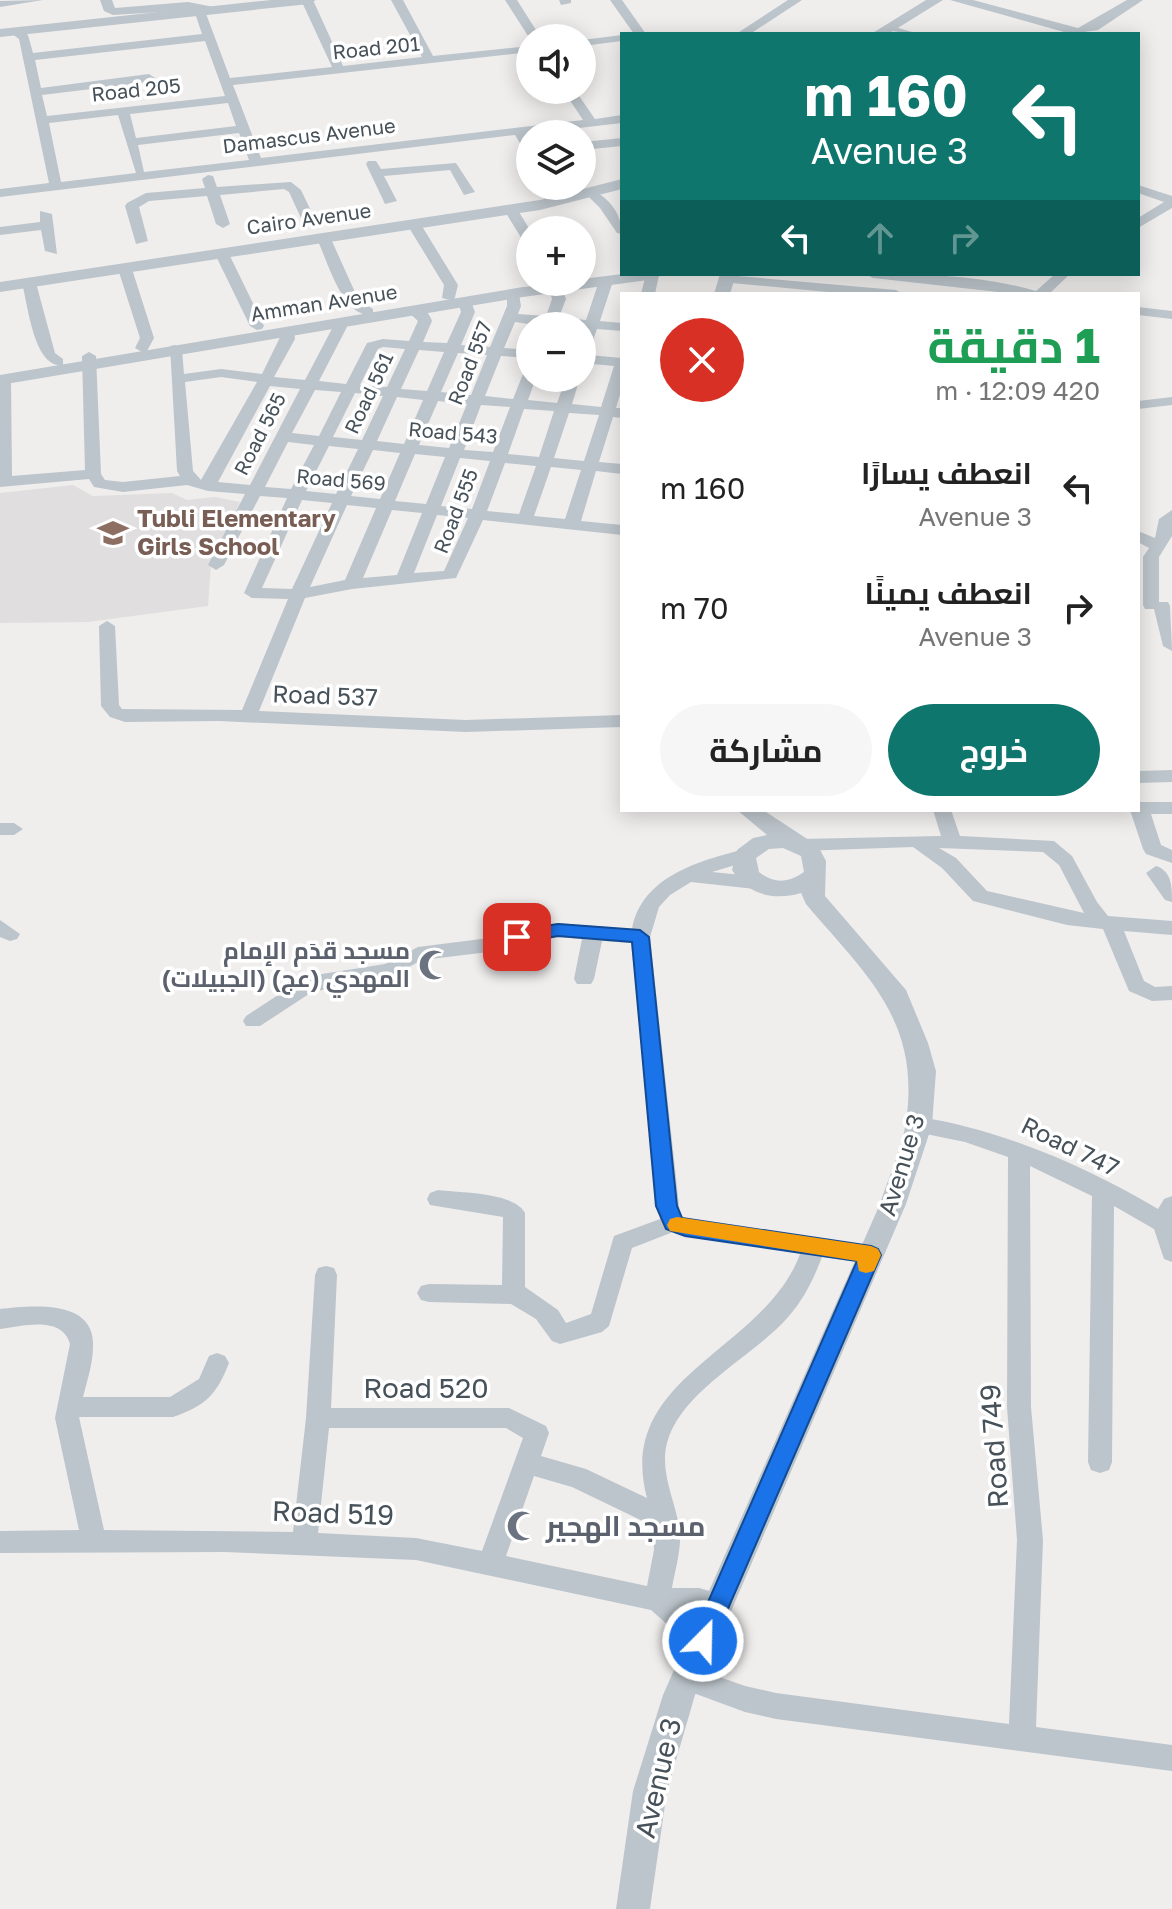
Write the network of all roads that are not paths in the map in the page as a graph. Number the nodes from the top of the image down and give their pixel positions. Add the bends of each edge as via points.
1 (37, 0) edge
2 (106, 0) edge
3 (308, 0) edge
4 (397, 0) edge
5 (511, 0) edge
6 (616, 0) edge
7 (796, 0) edge
8 (957, 0) edge
9 (1114, 0) edge
10 (1136, 0) edge
11 (290, 1) edge
12 (980, 1) edge
13 (930, 2) edge
14 (0, 4) edge
15 (207, 8) edge
16 (909, 8) edge
17 (1100, 10) junction
18 (1037, 22) junction
19 (526, 24) edge
20 (883, 31) edge
21 (24, 32) junction
22 (639, 32) edge
23 (745, 32) edge
24 (1049, 32) edge
25 (1064, 32) edge
26 (1068, 32) edge
27 (1071, 32) edge
28 (0, 33) edge
29 (209, 37) junction
30 (620, 38) edge
31 (596, 41) edge
32 (516, 51) edge
33 (29, 57) junction
34 (429, 60) junction
35 (144, 62) junction
36 (339, 70) junction
37 (226, 82) junction
38 (37, 92) junction
39 (233, 99) junction
40 (158, 107) junction
41 (123, 112) junction
42 (620, 119) edge
43 (43, 120) junction
44 (596, 122) edge
45 (244, 129) junction
46 (516, 131) edge
47 (131, 142) junction
48 (365, 149) junction
49 (256, 162) junction
50 (204, 168) junction
51 (139, 170) dead end
52 (376, 173) junction
53 (620, 185) edge
54 (56, 187) junction
55 (1140, 190) edge
56 (212, 191) junction
57 (469, 192) dead end
58 (0, 193) edge
59 (596, 193) edge
60 (596, 197) edge
61 (562, 200) edge
62 (390, 201) dead end
63 (1172, 201) edge
64 (511, 210) junction
65 (306, 215) dead end
66 (516, 218) edge
67 (1143, 220) edge
68 (1172, 223) edge
69 (223, 224) dead end
70 (415, 226) junction
71 (620, 227) edge
72 (0, 231) edge
73 (324, 239) junction
74 (141, 241) dead end
75 (52, 251) dead end
76 (222, 254) junction
77 (125, 269) junction
78 (620, 275) edge
79 (596, 276) edge
80 (631, 276) edge
81 (884, 276) edge
82 (1061, 276) edge
83 (606, 281) junction
84 (596, 282) edge
85 (726, 282) edge
86 (29, 283) junction
87 (0, 287) edge
88 (944, 287) edge
89 (516, 291) edge
90 (868, 292) edge
91 (1024, 292) edge
92 (1043, 292) edge
93 (516, 293) edge
94 (512, 294) junction
95 (457, 300) junction
96 (414, 311) junction
97 (1140, 311) edge
98 (368, 312) junction
99 (596, 312) edge
100 (1172, 315) edge
101 (509, 317) junction
102 (516, 318) edge
103 (342, 323) junction
104 (596, 324) edge
105 (257, 326) dead end
106 (620, 327) edge
107 (289, 332) junction
108 (414, 346) junction
109 (142, 348) junction
110 (453, 348) junction
111 (175, 349) junction
112 (496, 352) junction
113 (516, 353) edge
114 (89, 360) junction
115 (596, 361) edge
116 (58, 362) junction
117 (620, 364) edge
118 (1, 377) edge
119 (620, 378) edge
120 (178, 379) junction
121 (266, 380) junction
122 (308, 385) junction
123 (348, 389) junction
124 (390, 392) junction
125 (523, 392) edge
126 (568, 392) edge
127 (433, 396) junction
128 (477, 400) junction
129 (1172, 401) edge
130 (519, 404) junction
131 (1140, 405) edge
132 (563, 408) junction
133 (615, 412) edge
134 (281, 437) junction
135 (322, 442) junction
136 (366, 445) junction
137 (410, 449) junction
138 (456, 454) junction
139 (498, 457) junction
140 (545, 461) junction
141 (590, 466) junction
142 (620, 469) edge
143 (93, 474) junction
144 (190, 480) junction
145 (2, 482) edge
146 (208, 486) junction
147 (254, 491) junction
148 (296, 496) junction
149 (342, 500) junction
150 (387, 504) junction
151 (432, 508) junction
152 (478, 513) junction
153 (1172, 515) edge
154 (526, 517) junction
155 (572, 523) junction
156 (620, 530) edge
157 (1140, 537) edge
158 (1164, 543) edge
159 (216, 565) dead end
160 (403, 580) junction
161 (352, 584) junction
162 (298, 594) junction
163 (1156, 605) edge
164 (107, 626) dead end
165 (1172, 646) edge
166 (248, 717) junction
167 (620, 721) edge
168 (1172, 776) edge
169 (1140, 777) edge
170 (1140, 808) edge
171 (1172, 808) edge
172 (1140, 811) edge
173 (735, 812) edge
174 (751, 812) edge
175 (943, 812) edge
176 (953, 843) junction
177 (796, 844) junction
178 (927, 846) junction
179 (747, 852) junction
180 (1172, 857) edge
181 (1156, 873) dead end
182 (814, 874) junction
183 (682, 880) junction
184 (760, 884) junction
185 (1172, 895) edge
186 (1107, 922) junction
187 (1172, 928) edge
188 (594, 931) junction
189 (640, 937) junction
190 (856, 949) junction
191 (584, 979) dead end
192 (1172, 993) edge
193 (253, 1021) dead end
194 (919, 1125) junction
195 (1019, 1150) junction
196 (1103, 1191) junction
197 (438, 1199) dead end
198 (1168, 1214) edge
199 (673, 1223) junction
200 (814, 1246) junction
201 (1172, 1253) edge
202 (871, 1255) junction
203 (326, 1275) dead end
204 (429, 1293) dead end
205 (516, 1295) junction
206 (0, 1319) edge
207 (217, 1363) dead end
208 (68, 1407) junction
209 (318, 1418) junction
210 (1100, 1462) dead end
211 (525, 1463) junction
212 (665, 1519) junction
213 (0, 1542) edge
214 (94, 1543) junction
215 (304, 1543) junction
216 (491, 1563) junction
217 (658, 1600) junction
218 (718, 1604) junction
219 (703, 1639) junction
220 (686, 1678) junction
221 (1022, 1738) junction
222 (1172, 1758) edge
223 (633, 1909) edge

1 - 14 street
2 - 15 street via 113,12
3 - 11 street
3 - 36 street
4 - 34 street
5 - 19 street
6 - 22 street
7 - 23 street
8 - 12 street
9 - 17 street
10 - 27 street via 1093,27
11 - 15 street
12 - 13 street
12 - 17 street via 1054,17
12 - 18 street
13 - 16 street
15 - 21 street
15 - 29 street
16 - 20 street
17 - 26 street
18 - 24 street
18 - 25 street
21 - 28 street
21 - 33 street
29 - 35 street
29 - 37 street
30 - 31 street
32 - 34 street, Road 201
33 - 35 street
33 - 38 street
34 - 36 street, Road 201
35 - 38 street
35 - 40 street
36 - 37 street, Road 201
37 - 39 street
38 - 43 street
39 - 40 street, Road 205
39 - 45 street
40 - 41 street, Road 205
41 - 43 street, Road 205
41 - 47 street
42 - 44 street, Damascus Avenue
43 - 54 street
45 - 47 street
45 - 49 street
46 - 48 street, Damascus Avenue
47 - 51 street
48 - 49 street, Damascus Avenue
48 - 52 street
49 - 50 street, Damascus Avenue
50 - 54 street, Damascus Avenue
50 - 56 street
52 - 57 street via 452,166
52 - 62 street
53 - 59 street, Cairo Avenue
54 - 58 street, Damascus Avenue
55 - 63 street
56 - 65 street via 290,186
56 - 69 street
56 - 74 street via 135,201
60 - 71 street
61 - 64 street, Cairo Avenue
63 - 67 street
64 - 66 street
64 - 70 street, Cairo Avenue
67 - 68 street
70 - 73 street, Cairo Avenue
70 - 95 street
72 - 75 street via 46,219
73 - 76 street, Cairo Avenue
73 - 98 street via 353,303
76 - 77 street, Cairo Avenue
76 - 105 street
77 - 86 street, Cairo Avenue
77 - 109 street via 147,338
78 - 79 street
80 - 83 street, Amman Avenue
81 - 88 street
82 - 92 street
83 - 84 street, Amman Avenue
83 - 99 street
85 - 90 street
86 - 87 street, Cairo Avenue
86 - 116 street via 48,355
88 - 91 street via 1003,286
89 - 95 street, Amman Avenue
93 - 94 street, Amman Avenue
94 - 95 street, Amman Avenue
94 - 101 street, Road 557
95 - 96 street, Amman Avenue
95 - 98 street, Amman Avenue
95 - 110 street via 468,312
96 - 103 street, Amman Avenue
96 - 108 street, Road 561 via 425,321
97 - 100 street
98 - 109 street, Amman Avenue
101 - 102 street
101 - 112 street, Road 557
103 - 107 street, Amman Avenue
103 - 122 street, Road 565
104 - 106 street
107 - 111 street, Amman Avenue
107 - 121 street
108 - 110 street
108 - 123 street via 380,343 371,348
108 - 124 street, Road 561
109 - 114 street, Amman Avenue
110 - 112 street
110 - 127 street
111 - 114 street, Amman Avenue
111 - 120 street
112 - 113 street
112 - 128 street, Road 557
114 - 116 street, Amman Avenue
114 - 118 street, Amman Avenue
114 - 143 street
115 - 117 street
116 - 118 street, Amman Avenue
118 - 145 street
119 - 133 street
120 - 121 street via 221,373
120 - 144 street
121 - 122 street
121 - 146 street
122 - 123 street
122 - 134 street, Road 565
123 - 124 street
123 - 135 street
124 - 127 street
124 - 136 street, Road 561
125 - 130 street, Road 555
126 - 132 street
127 - 128 street
127 - 137 street
128 - 130 street
128 - 138 street, Road 557
129 - 131 street
130 - 132 street
130 - 139 street, Road 555
132 - 133 street
132 - 140 street
133 - 141 street
134 - 135 street, Road 543
134 - 147 street, Road 565
135 - 136 street, Road 543
135 - 148 street
136 - 137 street, Road 543
136 - 149 street, Road 561
137 - 138 street, Road 543
137 - 150 street
138 - 139 street, Road 543
138 - 151 street, Road 557
139 - 140 street, Road 543
139 - 152 street, Road 555
140 - 141 street, Road 543
140 - 154 street
141 - 142 street, Road 543
141 - 155 street
143 - 144 street via 100,484 117,488
143 - 145 street
144 - 146 street, Road 569
146 - 147 street, Road 569
147 - 148 street, Road 569
147 - 159 street, Road 565
148 - 149 street, Road 569
148 - 162 street via 252,593
149 - 150 street, Road 569
149 - 162 street, Road 561
150 - 151 street, Road 569
150 - 161 street
151 - 152 street, Road 569
151 - 160 street, Road 557
152 - 154 street, Road 569
152 - 160 street, Road 555 via 453,573
153 - 158 street via 1165,522
154 - 155 street, Road 569
155 - 156 street, Road 569
157 - 158 street
158 - 163 street via 1151,561
160 - 161 street
161 - 162 street
162 - 166 street, Road 561
163 - 165 street
164 - 166 street, Road 537 via 110,706 116,713
166 - 167 street, Road 537 via 466,726
168 - 169 street
170 - 171 street
172 - 180 street via 1153,849
173 - 179 street
174 - 177 street
175 - 176 street
176 - 178 street
176 - 186 street via 1035,844 1057,850 1091,909
177 - 178 street via 915,841
177 - 179 street via 769,841
177 - 182 street via 813,856
178 - 182 street via 846,855
178 - 186 street via 980,896 1067,918
179 - 183 street
179 - 184 street via 744,870
181 - 185 street
182 - 184 street via 797,887
182 - 190 street, Avenue 3 via 811,891 818,905
183 - 184 street, Avenue 3 via 718,877
183 - 189 street via 648,903
184 - 190 street, Avenue 3
186 - 187 street
186 - 192 street via 1136,986 1152,994
188 - 189 street
188 - 191 street
188 - 193 street via 558,930 418,954 390,970 305,987
189 - 199 street via 667,1206
190 - 194 street, Avenue 3 via 897,996 916,1043 923,1071
194 - 195 street, Road 747 via 964,1132
194 - 202 street, Avenue 3
195 - 196 street, Road 747
195 - 221 street, Road 749 via 1019,1407 1030,1540
196 - 198 street, Road 747
196 - 210 street
197 - 205 street via 506,1207 514,1213
198 - 201 street, Road 747
199 - 200 street
199 - 205 street via 622,1242 601,1319 594,1325 560,1334 546,1310
200 - 202 street
200 - 212 street via 800,1280 777,1313 680,1400 661,1427 653,1469
202 - 218 street, Avenue 3
203 - 209 street
204 - 205 street
206 - 208 street via 53,1315 77,1327 82,1344
207 - 208 street via 208,1386 173,1407
208 - 214 street via 67,1429
209 - 211 street, Road 520 via 509,1418 537,1433
209 - 215 street
211 - 212 street via 577,1477
211 - 216 street, Road 520
212 - 217 street via 668,1537
213 - 214 street, Road 519
214 - 215 street, Road 519
215 - 216 street, Road 519 via 416,1549
216 - 217 street, Road 519
217 - 218 street, Road 519
217 - 219 street, Road 519
218 - 219 street, Avenue 3
219 - 220 street, Avenue 3
220 - 221 street via 776,1706
220 - 223 street, Avenue 3 via 650,1791
221 - 222 street

